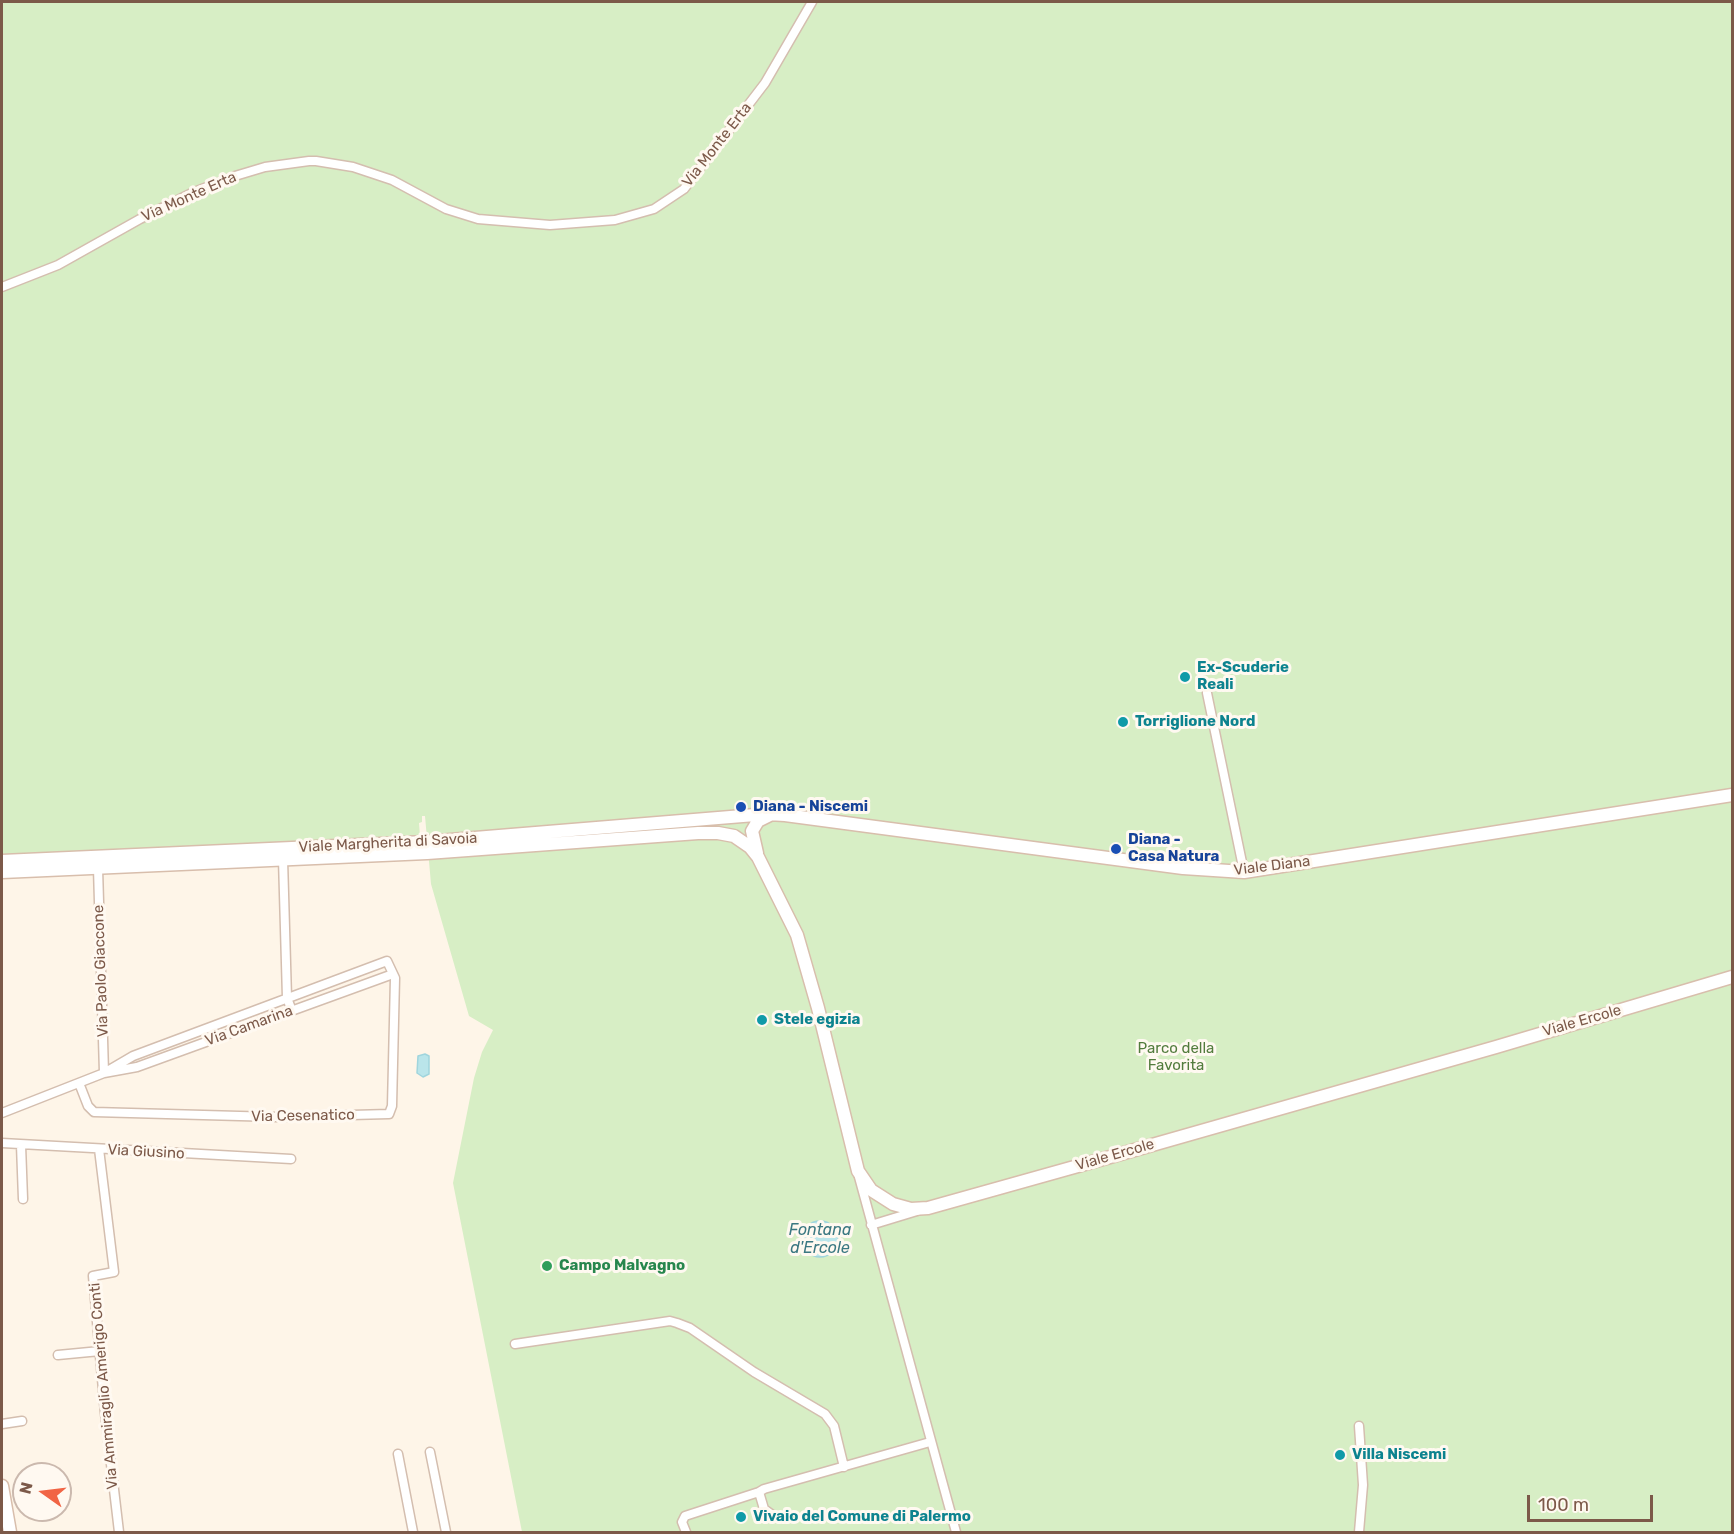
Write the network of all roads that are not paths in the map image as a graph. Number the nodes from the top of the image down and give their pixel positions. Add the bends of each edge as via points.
1 (812, 2) edge
2 (2, 287) edge
3 (1207, 693) dead end
4 (1732, 795) edge
5 (774, 814) junction
6 (734, 836) joint
7 (758, 857) junction
8 (283, 859) junction
9 (2, 861) edge
10 (98, 868) junction
11 (2, 872) edge
12 (1244, 872) junction
13 (387, 960) joint
14 (393, 974) junction
15 (1732, 977) edge
16 (287, 998) junction
17 (292, 1011) junction
18 (104, 1074) junction
19 (79, 1083) junction
20 (2, 1113) edge
21 (2, 1143) edge
22 (21, 1145) junction
23 (99, 1149) junction
24 (291, 1159) dead end
25 (858, 1171) junction
26 (23, 1199) dead end
27 (928, 1208) junction
28 (871, 1225) junction
29 (515, 1344) dead end
30 (100, 1351) junction
31 (58, 1355) dead end
32 (22, 1421) dead end
33 (2, 1424) edge
34 (1359, 1426) dead end
35 (930, 1442) junction
36 (430, 1452) dead end
37 (398, 1454) dead end
38 (844, 1467) junction
39 (2, 1486) edge
40 (759, 1492) junction
41 (771, 1514) dead end
42 (686, 1532) edge
43 (10, 1533) edge
44 (119, 1533) edge
45 (413, 1533) edge
46 (446, 1533) edge
47 (956, 1533) edge
48 (1359, 1533) edge

1 - 2 street, Via Monte Erta via 765,83 684,189 654,209 615,220 550,225 478,219 446,209 392,180 353,167 309,161 265,167 194,192 58,265
3 - 12 street
4 - 12 street, Viale Diana
5 - 7 street via 763,817 752,831
5 - 9 street, Viale Margherita di Savoia via 426,842
5 - 12 street, Viale Diana via 1183,868
6 - 7 street, Viale Ercole
6 - 8 street, Viale Margherita di Savoia via 698,832
7 - 25 street, Viale Ercole via 797,934
8 - 10 street, Viale Margherita di Savoia
8 - 16 street
10 - 11 street, Viale Margherita di Savoia
10 - 18 street, Via Paolo Giaccone
13 - 14 street, Via Cesenatico
13 - 16 street, Via Camarina
14 - 17 street, Via Camarina
14 - 19 street, Via Cesenatico via 389,1114 276,1117 94,1112
15 - 27 street, Viale Ercole
16 - 17 street
16 - 18 street, Via Camarina via 133,1056
17 - 18 street, Via Camarina via 137,1067
18 - 19 street, Via Camarina
19 - 20 street, Via Camarina
21 - 22 street, Via Giusino
22 - 23 street, Via Giusino
22 - 26 street
23 - 24 street, Via Giusino
23 - 30 street, Via Ammiraglio Amerigo Conti via 114,1272 93,1276
25 - 27 street, Viale Ercole via 882,1198 911,1209
25 - 28 street
27 - 28 street
28 - 35 street
29 - 38 street via 677,1323 825,1414 834,1426
30 - 31 street
30 - 44 street, Via Ammiraglio Amerigo Conti
32 - 33 street
34 - 48 street via 1363,1485
35 - 38 street
35 - 47 street
36 - 46 street
37 - 45 street
38 - 40 street
39 - 43 street
40 - 41 street via 764,1509
40 - 42 street via 685,1516 682,1522

